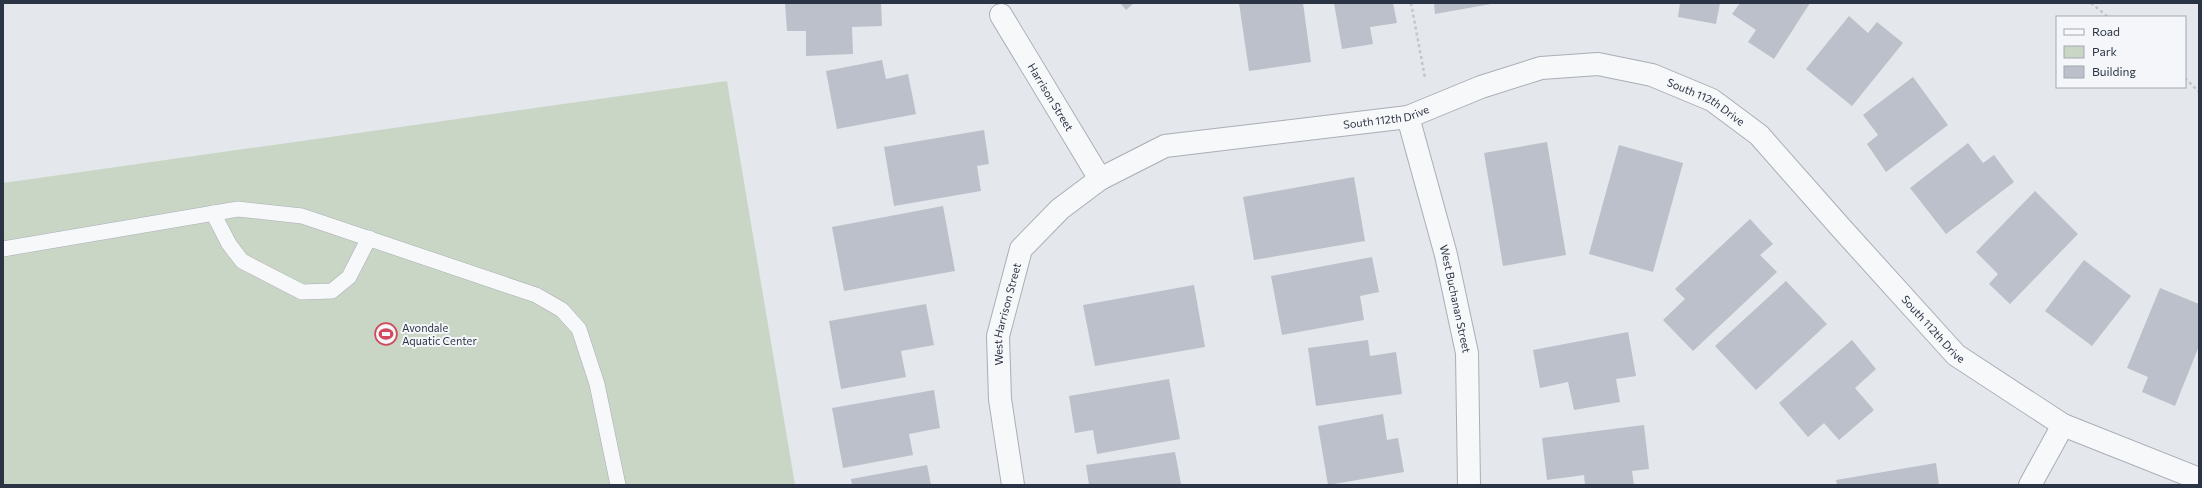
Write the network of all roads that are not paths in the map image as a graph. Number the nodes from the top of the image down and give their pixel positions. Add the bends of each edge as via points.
1 (1001, 15) dead end
2 (1408, 117) junction
3 (1100, 179) junction
4 (213, 213) junction
5 (369, 238) junction
6 (3, 249) edge
7 (2062, 425) junction
8 (2199, 479) edge
9 (618, 485) edge
10 (1013, 485) edge
11 (1469, 485) edge
12 (2030, 485) edge

1 - 3 street, Harrison Street
2 - 3 street, South 112th Drive via 1165,146
2 - 7 street, South 112th Drive via 1481,87 1541,68 1598,64 1652,74 1712,100 1760,135 1956,355
2 - 11 street, West Buchanan Street via 1446,255 1467,353
3 - 10 street, West Harrison Street via 1060,209 1021,250 998,336 1000,399
4 - 5 lane via 238,209 302,216
4 - 5 lane via 229,244 242,261 302,292 332,291 349,277
4 - 6 lane
5 - 9 lane via 536,295 562,310 579,329 597,384
7 - 8 street, South 112th Drive
7 - 12 street

